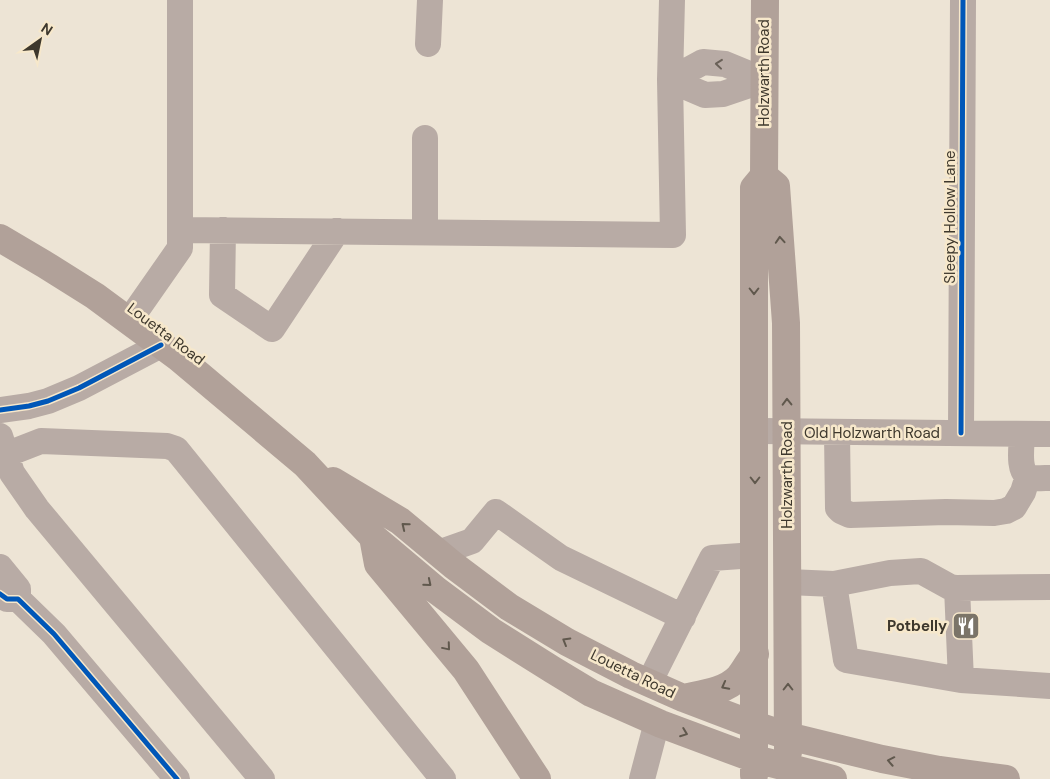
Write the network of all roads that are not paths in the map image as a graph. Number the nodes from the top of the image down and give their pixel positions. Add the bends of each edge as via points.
1 (180, 0) edge
2 (430, 0) edge
3 (672, 0) edge
4 (765, 0) edge
5 (964, 0) edge
6 (428, 44) dead end
7 (670, 80) junction
8 (764, 80) junction
9 (425, 138) dead end
10 (764, 176) junction
11 (180, 230) junction
12 (223, 230) junction
13 (337, 231) junction
14 (425, 232) junction
15 (0, 238) edge
16 (129, 321) junction
17 (161, 345) junction
18 (0, 410) edge
19 (755, 431) junction
20 (787, 432) junction
21 (837, 433) junction
22 (960, 433) junction
23 (1022, 434) junction
24 (1050, 434) edge
25 (3, 446) edge
26 (305, 464) junction
27 (1039, 477) edge
28 (372, 537) junction
29 (472, 541) junction
30 (438, 553) junction
31 (755, 555) junction
32 (0, 567) edge
33 (471, 578) junction
34 (788, 582) junction
35 (834, 584) junction
36 (1050, 587) edge
37 (957, 588) junction
38 (9, 596) edge
39 (683, 617) junction
40 (754, 654) junction
41 (961, 680) junction
42 (650, 683) junction
43 (1050, 686) edge
44 (683, 698) junction
45 (657, 722) junction
46 (754, 725) junction
47 (788, 736) junction
48 (755, 769) edge
49 (788, 774) edge
50 (177, 779) edge
51 (262, 779) edge
52 (443, 779) edge
53 (537, 779) edge
54 (642, 779) edge
55 (833, 779) edge
56 (1006, 779) edge

1 - 11 street
2 - 6 street
3 - 7 street
4 - 8 main road, Holzwarth Road
5 - 22 street, Sleepy Hollow Lane
7 - 8 street via 703,62 725,64
7 - 14 street via 673,235
8 - 10 main road, Holzwarth Road
9 - 14 street
10 -> 19 main road, Holzwarth Road via 754,188
20 -> 10 main road, Holzwarth Road via 786,324 776,186
11 - 12 street
11 - 16 street via 180,248
12 - 13 street
12 - 13 street via 222,295 272,329
13 - 14 street
15 - 16 main road, Louetta Road via 95,296
16 - 17 main road, Louetta Road
17 - 18 street via 48,401
17 - 26 main road, Louetta Road
19 - 20 street, Old Holzwarth Road
19 -> 31 main road, Holzwarth Road
20 - 21 street, Old Holzwarth Road
20 - 34 main road, Holzwarth Road
21 - 22 street, Old Holzwarth Road
21 - 27 street via 838,508 850,514 1006,511 1014,507 1023,492
22 - 23 street, Old Holzwarth Road
23 - 24 street, Old Holzwarth Road
23 - 27 street via 1024,472
25 - 51 street via 12,473 37,509
25 - 52 street via 41,441 168,446 176,449
26 - 28 main road, Louetta Road
30 -> 26 main road, Louetta Road via 400,521
28 -> 45 main road, Louetta Road via 491,632 591,693
28 -> 53 main road via 378,564 466,670
29 - 30 street
29 - 33 street
29 - 39 street via 496,512 561,558
30 - 33 main road, Louetta Road
31 - 39 street via 712,558
31 - 40 main road, Holzwarth Road
32 - 38 street via 18,589
42 -> 33 main road, Louetta Road via 568,642 509,607
34 - 35 street
47 -> 34 main road, Holzwarth Road
35 - 37 street via 890,572 922,571
35 - 41 street via 846,660
36 - 37 street
37 - 41 street
38 - 50 street via 54,634
39 - 42 street
40 -> 44 main road via 730,684
40 - 46 main road, Holzwarth Road
41 - 43 street
42 - 44 main road, Louetta Road
44 - 46 main road, Louetta Road
45 -> 48 main road, Louetta Road
45 - 54 street
46 - 47 main road, Louetta Road
46 - 48 main road, Holzwarth Road
47 - 49 main road, Holzwarth Road
56 -> 47 main road, Louetta Road via 882,759
48 - 49 main road, Louetta Road
49 - 55 main road, Louetta Road

